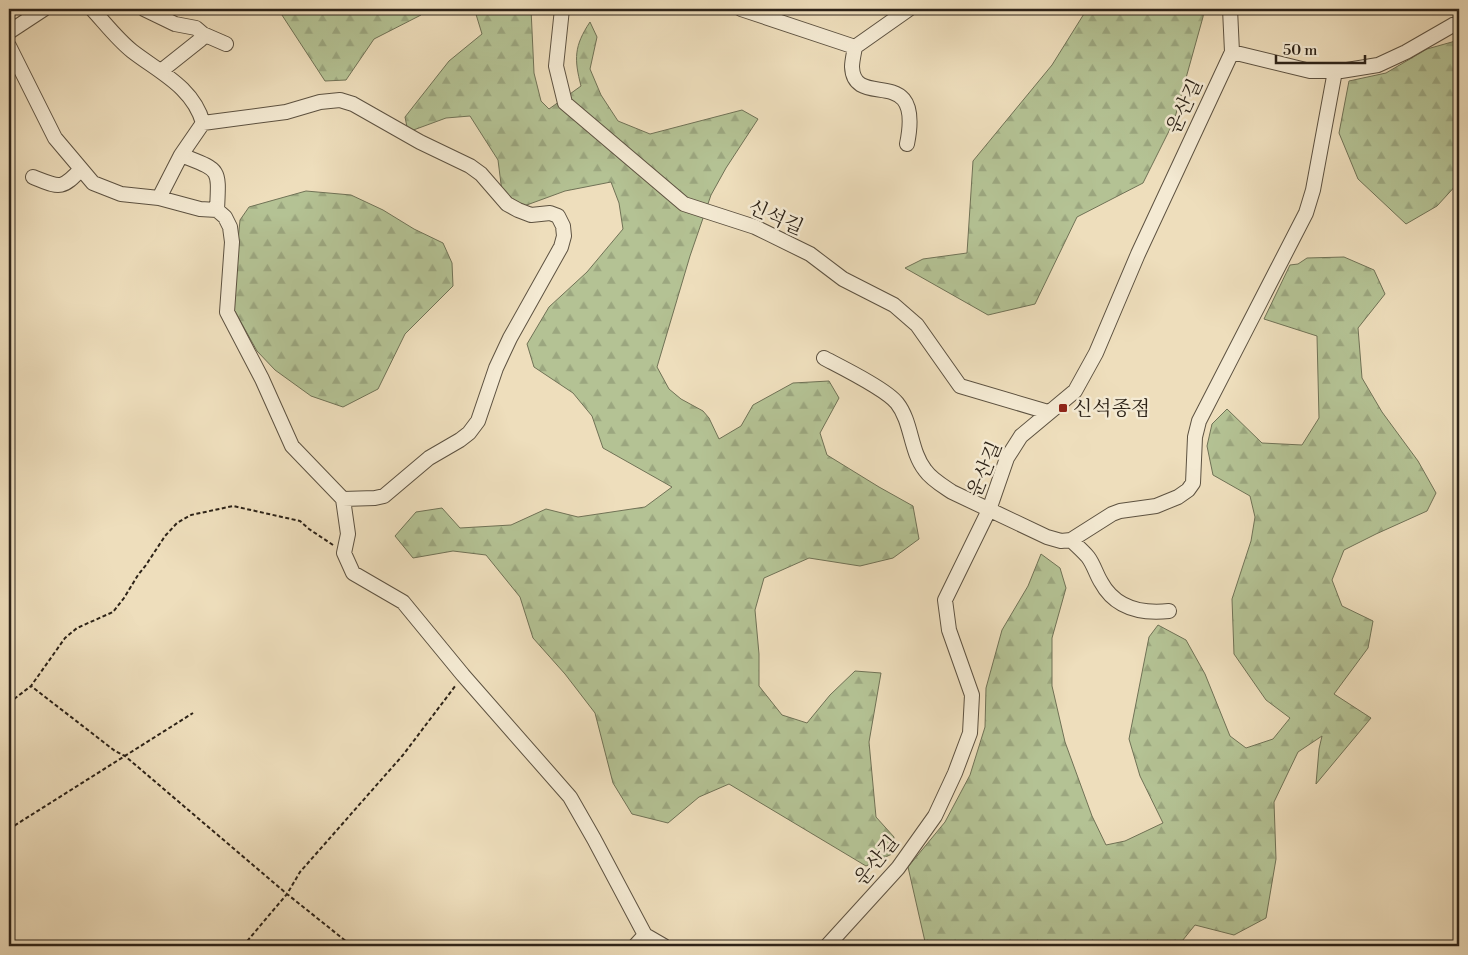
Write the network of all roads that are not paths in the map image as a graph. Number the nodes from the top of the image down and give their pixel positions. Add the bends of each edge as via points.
1 (44, 9) edge
2 (92, 9) edge
3 (144, 9) edge
4 (562, 9) edge
5 (741, 9) edge
6 (908, 9) edge
7 (1230, 9) edge
8 (1459, 24) edge
9 (9, 32) edge
10 (203, 34) junction
11 (226, 44) dead end
12 (9, 46) edge
13 (855, 47) junction
14 (1232, 52) junction
15 (161, 71) junction
16 (1335, 71) junction
17 (203, 123) junction
18 (907, 144) dead end
19 (181, 155) junction
20 (81, 169) junction
21 (33, 177) dead end
22 (159, 198) junction
23 (218, 210) junction
24 (824, 358) dead end
25 (1048, 412) junction
26 (343, 499) junction
27 (989, 510) junction
28 (1071, 540) junction
29 (1168, 611) dead end
30 (645, 935) junction
31 (635, 946) edge
32 (664, 946) edge
33 (828, 946) edge

1 - 9 street
2 - 15 street via 131,50
3 - 10 street via 175,24 196,28
4 - 25 street, 신석길 via 556,66 565,103 684,204 755,226 810,254 843,279 894,305 917,325 960,386
5 - 13 street
6 - 13 street
7 - 14 street, 운산길
8 - 16 street via 1378,65
10 - 11 street
10 - 15 street via 200,40
12 - 20 street via 54,138
13 - 18 street via 852,66 858,83 895,93 904,99 910,120
14 - 16 street via 1310,71
14 - 25 street, 운산길 via 1138,254 1096,354 1075,391
15 - 17 street via 190,96
16 - 28 street via 1306,213 1199,421 1193,483 1168,502 1112,514
17 - 19 street
17 - 26 street via 286,112 340,100 470,166 507,204 531,215 550,213 558,216 563,226 561,248 510,338 478,421 469,433 429,458 384,496
19 - 22 street
19 - 23 street via 211,167 216,174
20 - 21 street via 69,183 61,186
20 - 22 street via 93,183 121,194
22 - 23 street via 200,209
23 - 26 street via 226,217 232,242 227,312 292,446
24 - 27 street via 896,402 926,472 952,492
25 - 27 street, 운산길 via 1021,436 1007,458
26 - 30 street via 348,534 344,553 353,573 402,602 570,797
27 - 28 street via 1047,537
27 - 33 street, 운산길 via 945,600 949,630 972,696 970,733 935,816 898,868
28 - 29 street via 1088,557 1106,591 1116,601 1141,611
30 - 31 street
30 - 32 street

